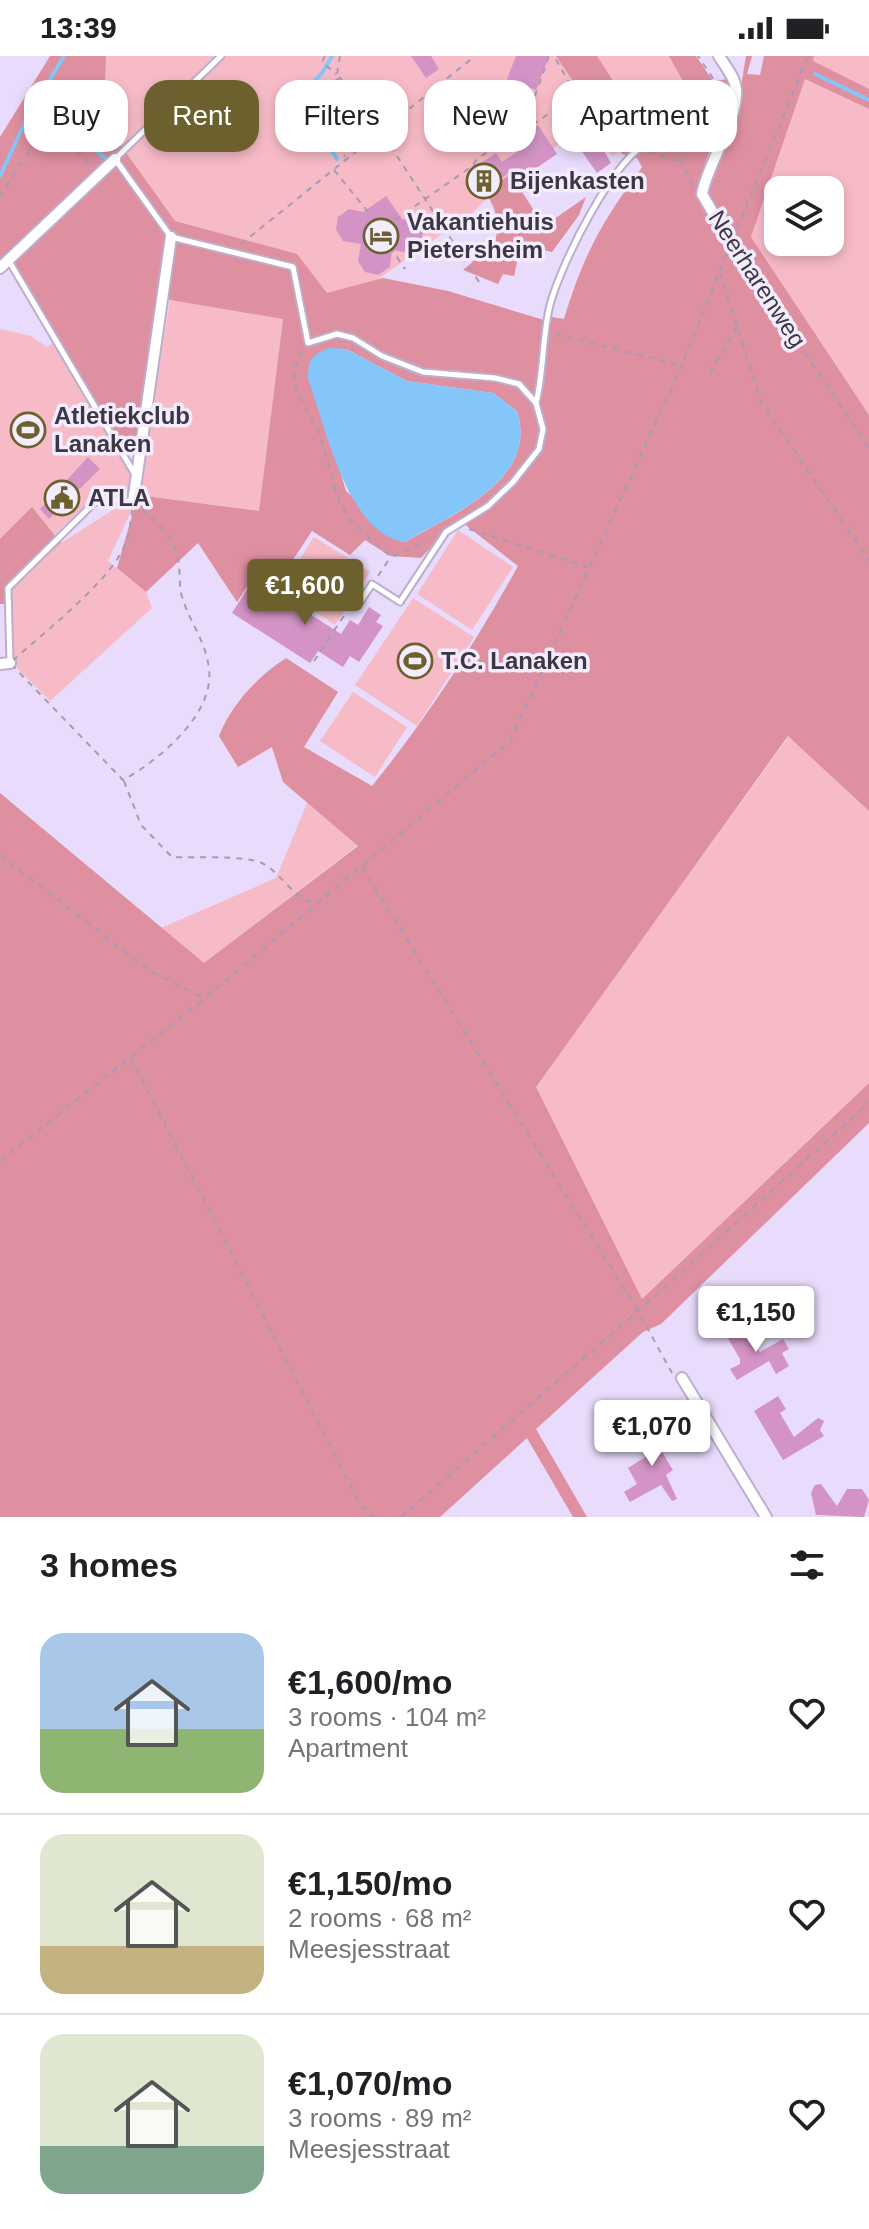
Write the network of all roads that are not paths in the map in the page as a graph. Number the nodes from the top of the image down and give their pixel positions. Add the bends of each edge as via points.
1 (221, 56) edge
2 (719, 56) edge
3 (731, 80) edge
4 (637, 152) edge
5 (716, 152) edge
6 (115, 159) junction
7 (171, 237) junction
8 (731, 244) road end
9 (4, 264) edge
10 (536, 403) junction
11 (136, 476) junction
12 (133, 502) joint
13 (360, 602) road end
14 (5, 663) edge
15 (682, 1378) road end
16 (766, 1517) edge

1 - 6 lane
2 - 3 street, Neerharenweg
4 - 10 lane via 619,171 558,278
5 - 8 street, Neerharenweg via 702,194
6 - 7 lane
6 - 9 street
7 - 10 lane via 293,267 308,343 326,335 353,338 423,372 519,384
7 - 11 street
9 - 11 lane
10 - 13 lane via 543,429 539,449 513,482 488,506 446,532 400,602 372,584
11 - 12 street
12 - 14 lane via 99,498 8,588
15 - 16 street

